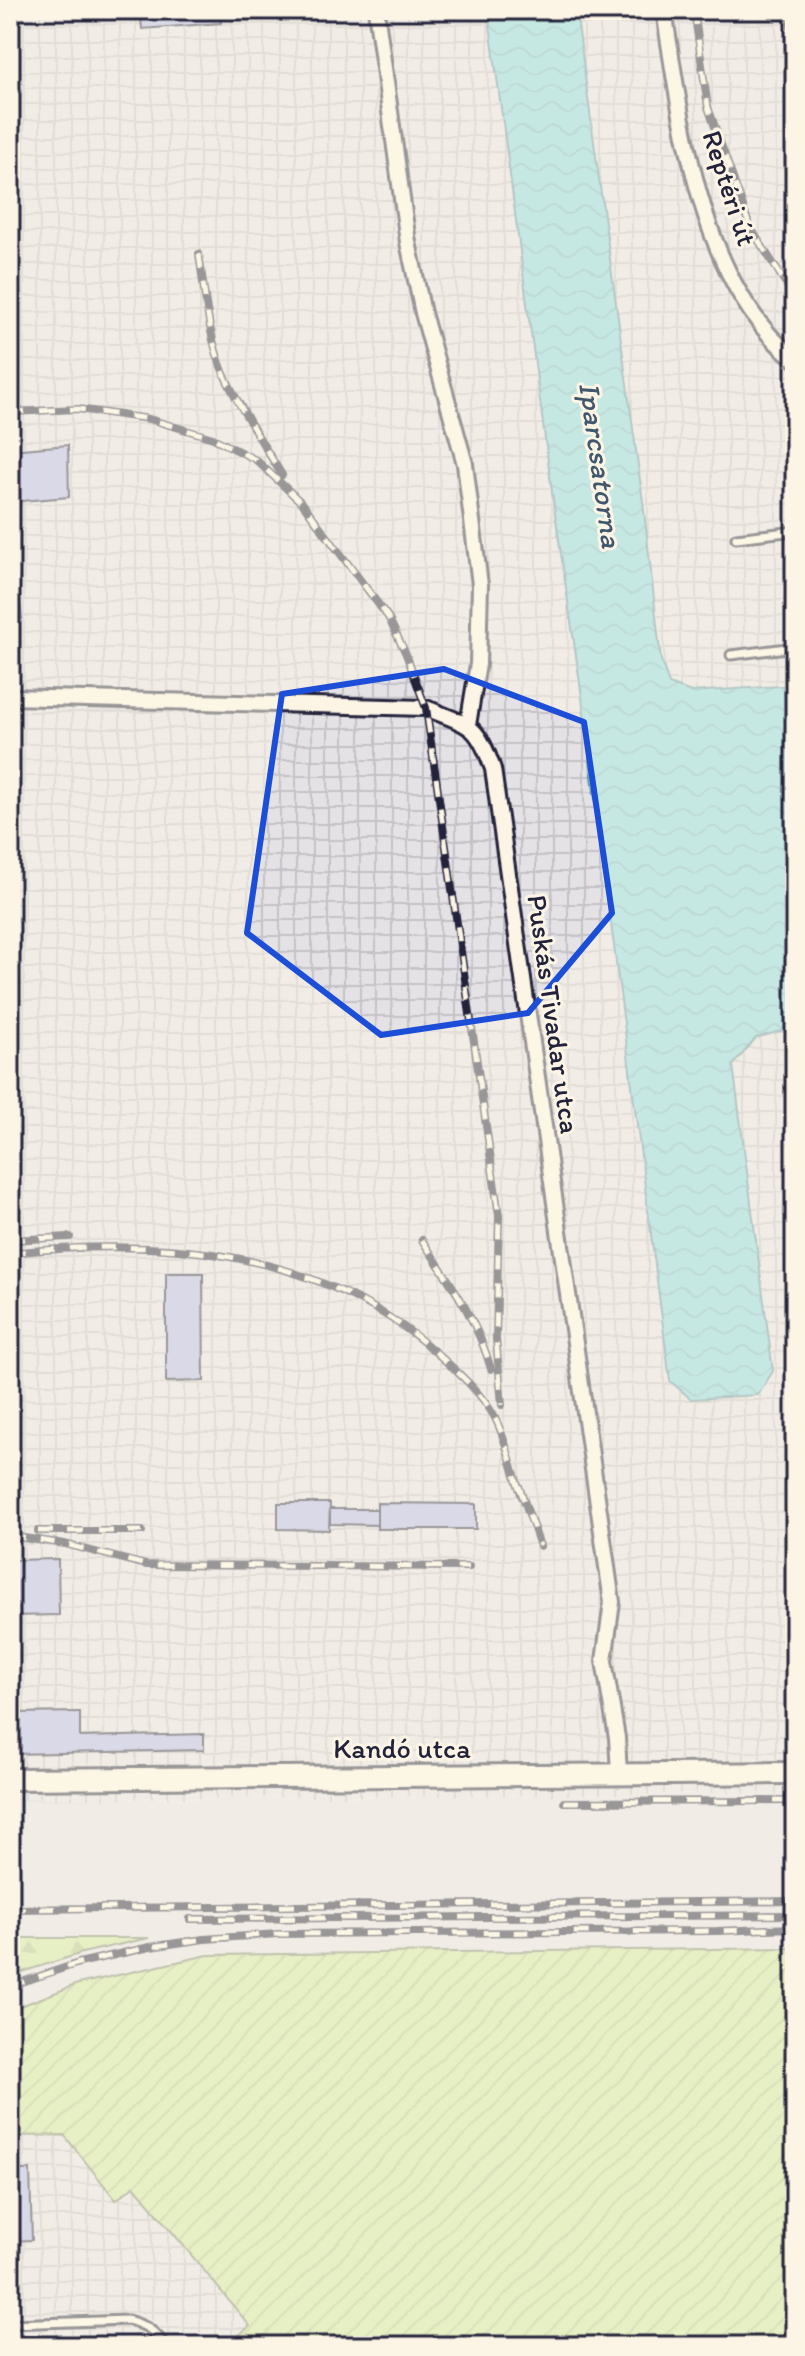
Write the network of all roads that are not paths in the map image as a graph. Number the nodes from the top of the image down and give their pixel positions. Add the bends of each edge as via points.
1 (376, 10) edge
2 (664, 10) edge
3 (795, 359) edge
4 (795, 531) edge
5 (736, 538) dead end
6 (795, 647) edge
7 (731, 655) dead end
8 (10, 697) edge
9 (468, 725) junction
10 (795, 1773) edge
11 (619, 1774) junction
12 (10, 1779) edge
13 (10, 2324) edge
14 (165, 2346) edge

1 - 9 street via 408,242 467,479 480,585 478,664
2 - 3 street, Reptéri út via 682,122 706,216 738,293 776,344
4 - 5 lane
6 - 7 lane
8 - 9 street via 426,708
9 - 11 street, Puskás Tivadar utca via 483,740 496,785 612,1602 604,1661
10 - 11 street, Kandó utca
11 - 12 street, Kandó utca
13 - 14 lane via 128,2320 157,2333

